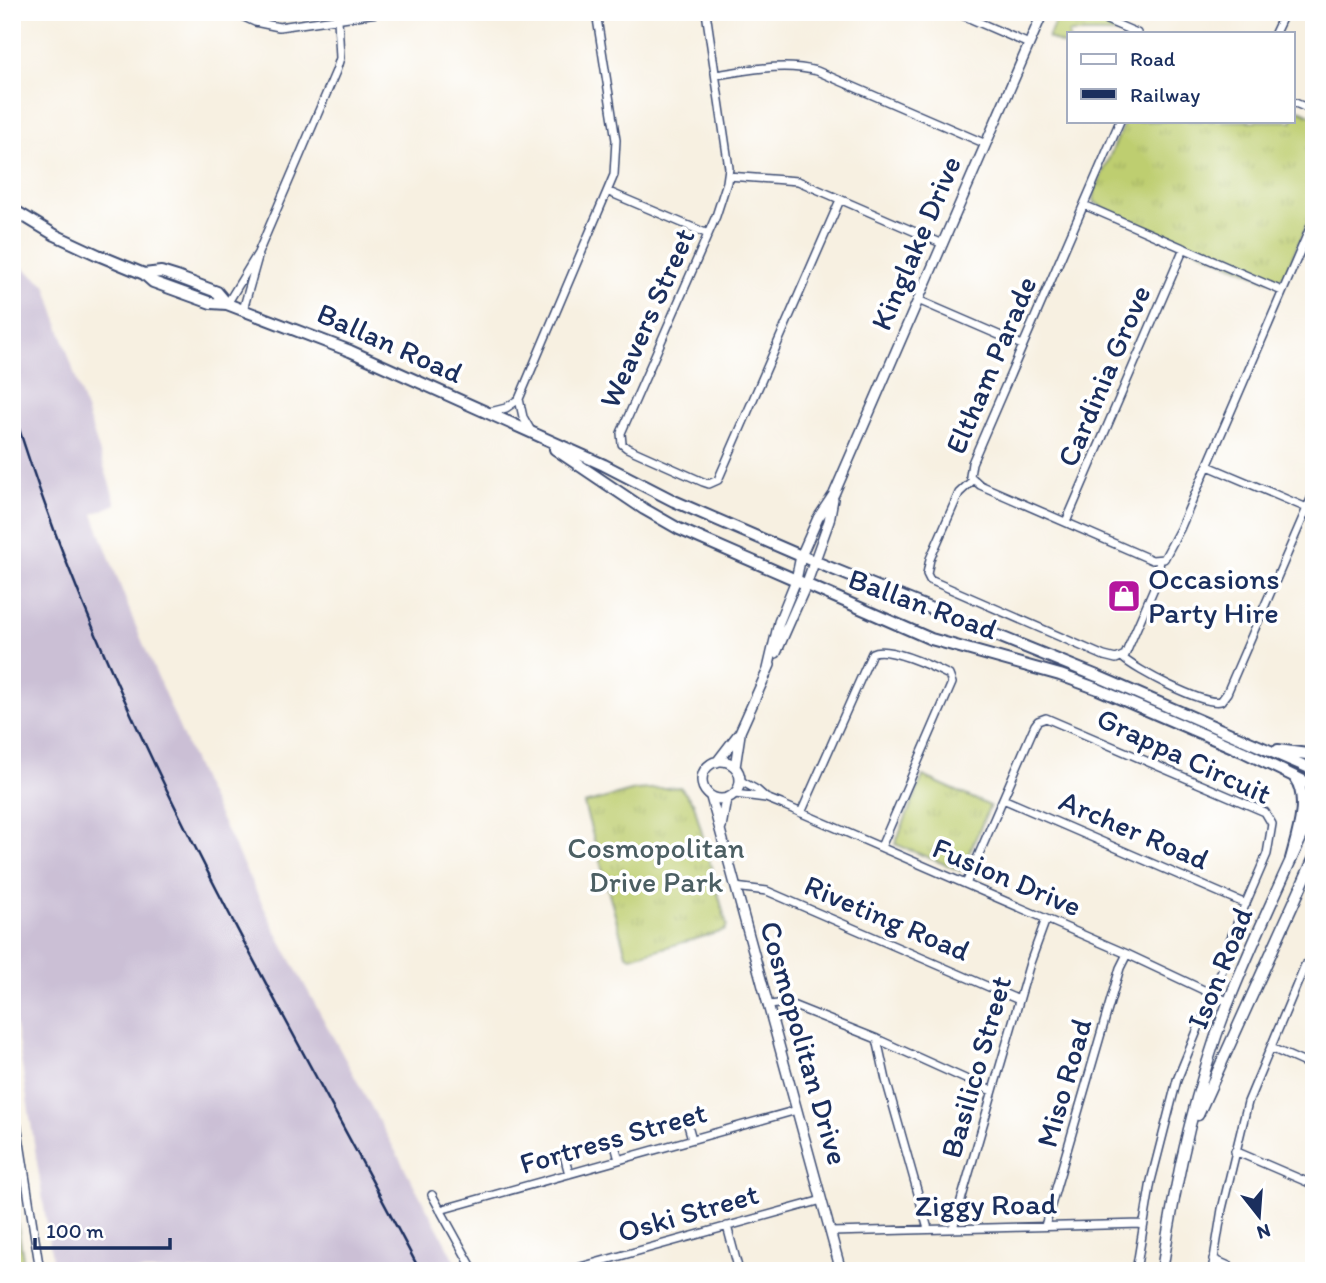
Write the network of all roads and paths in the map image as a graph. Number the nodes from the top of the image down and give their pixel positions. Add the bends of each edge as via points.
1 (233, 12) edge
2 (384, 12) edge
3 (596, 12) edge
4 (706, 12) edge
5 (955, 12) edge
6 (1043, 12) edge
7 (1088, 12) edge
8 (1285, 12) edge
9 (338, 19) junction
10 (1135, 32) edge
11 (1275, 32) edge
12 (1029, 44) junction
13 (716, 75) junction
14 (1294, 102) edge
15 (1314, 111) edge
16 (1120, 122) edge
17 (986, 144) junction
18 (728, 176) junction
19 (609, 192) junction
20 (840, 200) junction
21 (1084, 205) junction
22 (12, 209) edge
23 (1314, 219) edge
24 (708, 234) junction
25 (943, 244) junction
26 (1184, 248) junction
27 (258, 253) junction
28 (1282, 291) junction
29 (918, 300) junction
30 (227, 304) junction
31 (243, 310) junction
32 (1023, 345) junction
33 (519, 399) junction
34 (486, 412) junction
35 (532, 432) junction
36 (1208, 466) junction
37 (972, 480) junction
38 (1314, 492) edge
39 (834, 494) junction
40 (1307, 508) junction
41 (1066, 522) junction
42 (801, 556) junction
43 (1160, 560) junction
44 (813, 561) junction
45 (801, 583) junction
46 (1122, 658) junction
47 (768, 669) junction
48 (740, 732) junction
49 (1262, 747) junction
50 (1314, 755) edge
51 (717, 762) junction
52 (735, 767) junction
53 (1314, 770) edge
54 (1295, 778) junction
55 (741, 781) junction
56 (1314, 786) edge
57 (711, 797) junction
58 (730, 797) junction
59 (766, 798) junction
60 (1003, 799) junction
61 (1314, 810) edge
62 (802, 813) junction
63 (721, 827) junction
64 (881, 847) junction
65 (1314, 858) edge
66 (1292, 859) junction
67 (966, 884) junction
68 (735, 887) junction
69 (1246, 904) junction
70 (1046, 919) junction
71 (1127, 954) junction
72 (1314, 959) edge
73 (1212, 994) junction
74 (1252, 999) junction
75 (1019, 1000) junction
76 (1229, 1002) junction
77 (769, 1005) junction
78 (877, 1039) junction
79 (1271, 1048) junction
80 (1314, 1067) edge
81 (12, 1091) edge
82 (992, 1091) junction
83 (797, 1110) junction
84 (688, 1125) dead end
85 (692, 1139) junction
86 (615, 1145) dead end
87 (1185, 1148) junction
88 (1235, 1151) junction
89 (565, 1159) dead end
90 (620, 1160) junction
91 (569, 1174) junction
92 (1314, 1185) edge
93 (432, 1195) dead end
94 (822, 1200) junction
95 (440, 1210) junction
96 (1142, 1224) junction
97 (727, 1226) junction
98 (1045, 1226) junction
99 (953, 1228) junction
100 (928, 1229) junction
101 (831, 1232) junction
102 (1213, 1259) junction
103 (40, 1271) edge
104 (474, 1271) edge
105 (566, 1271) edge
106 (739, 1271) edge
107 (841, 1271) edge
108 (1136, 1271) edge
109 (1162, 1271) edge
110 (1212, 1271) edge
111 (1240, 1271) edge

1 - 9 street via 279,27
2 - 9 street
3 - 19 street via 616,140
4 - 13 street, Weavers Street
5 - 12 street
6 - 12 street, Kinglake Drive
7 - 10 street
8 - 11 street
9 - 27 street via 336,71
12 - 17 street, Kinglake Drive
13 - 17 street via 775,66 803,67
13 - 18 street, Weavers Street
14 - 15 street
16 - 21 street, Eltham Parade
17 - 25 street, Kinglake Drive
18 - 20 street via 798,181
18 - 24 street, Weavers Street
19 - 24 street
19 - 33 street
20 - 24 street, Weavers Street via 721,475 709,484 634,452 621,439
20 - 25 street
21 - 26 street
21 - 32 street, Eltham Parade
22 - 30 main road, Ballan Road via 97,256 144,274 161,272 177,277 217,292
23 - 28 street
25 - 29 street, Kinglake Drive
26 - 28 street
26 - 41 street, Cardinia Grove
27 - 30 street
27 - 31 street
28 - 36 street
29 - 32 street
29 - 39 street, Kinglake Drive
30 - 31 main road, Ballan Road
31 - 34 main road, Ballan Road via 350,351
32 - 37 street, Eltham Parade via 972,463
33 - 34 street via 506,408
33 - 35 street
34 - 35 main road, Ballan Road
35 - 42 main road, Ballan Road
35 - 45 main road, Ballan Road via 679,529
36 - 40 street
36 - 43 street via 1173,546
37 - 41 street, Eltham Parade
37 - 46 street via 959,493 930,559 930,580 1104,656
38 - 40 street
39 - 42 street, Kinglake Drive
39 - 44 street, Kinglake Drive
40 - 46 street via 1221,701 1205,701
41 - 43 street, Eltham Parade
42 - 44 main road, Ballan Road
42 - 45 street
43 - 46 street via 1157,581
44 - 45 street
44 - 49 main road, Ballan Road
45 - 47 street via 796,611
45 - 47 street via 779,622
45 - 54 main road, Ballan Road via 931,639 1098,688
47 - 48 street
48 - 51 street
48 - 52 street
49 - 50 main road
49 - 53 main road, Ballan Road
51 - 52 street
51 - 57 street via 703,775 702,785
52 - 55 street
54 - 56 main road, Ballan Road
54 - 66 main road via 1302,792
55 - 58 street
55 - 59 street, Fusion Drive
57 - 58 street
57 - 63 street, Cosmopolitan Drive
58 - 59 street, Fusion Drive
58 - 63 street, Cosmopolitan Drive
59 - 62 street, Fusion Drive
60 - 67 street, Grappa Circuit
60 - 69 street, Archer Road
60 - 69 street, Grappa Circuit via 1035,725 1049,719 1265,812 1272,824 1271,835
61 - 66 main road, Ison Road
62 - 64 street, Fusion Drive
62 - 64 street via 872,653 882,650 949,675 950,687
63 - 68 street, Cosmopolitan Drive
64 - 67 street, Fusion Drive
65 - 74 main road, Ison Road
66 - 76 main road, Ison Road
67 - 70 street, Fusion Drive
68 - 75 street, Riveting Road via 767,891
68 - 77 street, Cosmopolitan Drive
69 - 73 street, Grappa Circuit
70 - 71 street, Fusion Drive
70 - 75 street, Basilico Street
71 - 73 street, Fusion Drive
71 - 98 street, Miso Road
72 - 79 street via 1305,965
73 - 76 street, Fusion Drive
73 - 96 street, Grappa Circuit via 1177,1080
74 - 76 main road via 1242,1004
74 - 87 main road, Ison Road
75 - 82 street, Basilico Street
76 - 87 main road, Ison Road
77 - 78 street via 787,1003
77 - 83 street, Cosmopolitan Drive
78 - 82 street
78 - 100 street
79 - 80 street
79 - 88 street via 1248,1102
81 - 103 street
82 - 99 street, Basilico Street
83 - 85 street, Fortress Street
83 - 94 street, Cosmopolitan Drive
84 - 85 street
85 - 90 street, Fortress Street
86 - 90 street
87 - 109 main road, Ison Road
88 - 92 street
88 - 102 street
89 - 91 street
90 - 91 street, Fortress Street
91 - 95 street, Fortress Street
93 - 95 street
94 - 97 street, Oski Street
94 - 101 street, Cosmopolitan Drive
95 - 104 street
96 - 98 street, Ziggy Road
96 - 108 street, Grappa Circuit
97 - 105 street, Oski Street
97 - 106 street
98 - 99 street, Ziggy Road
99 - 100 street, Ziggy Road
100 - 101 street, Ziggy Road
101 - 107 street, Cosmopolitan Drive
102 - 110 street
102 - 111 street

